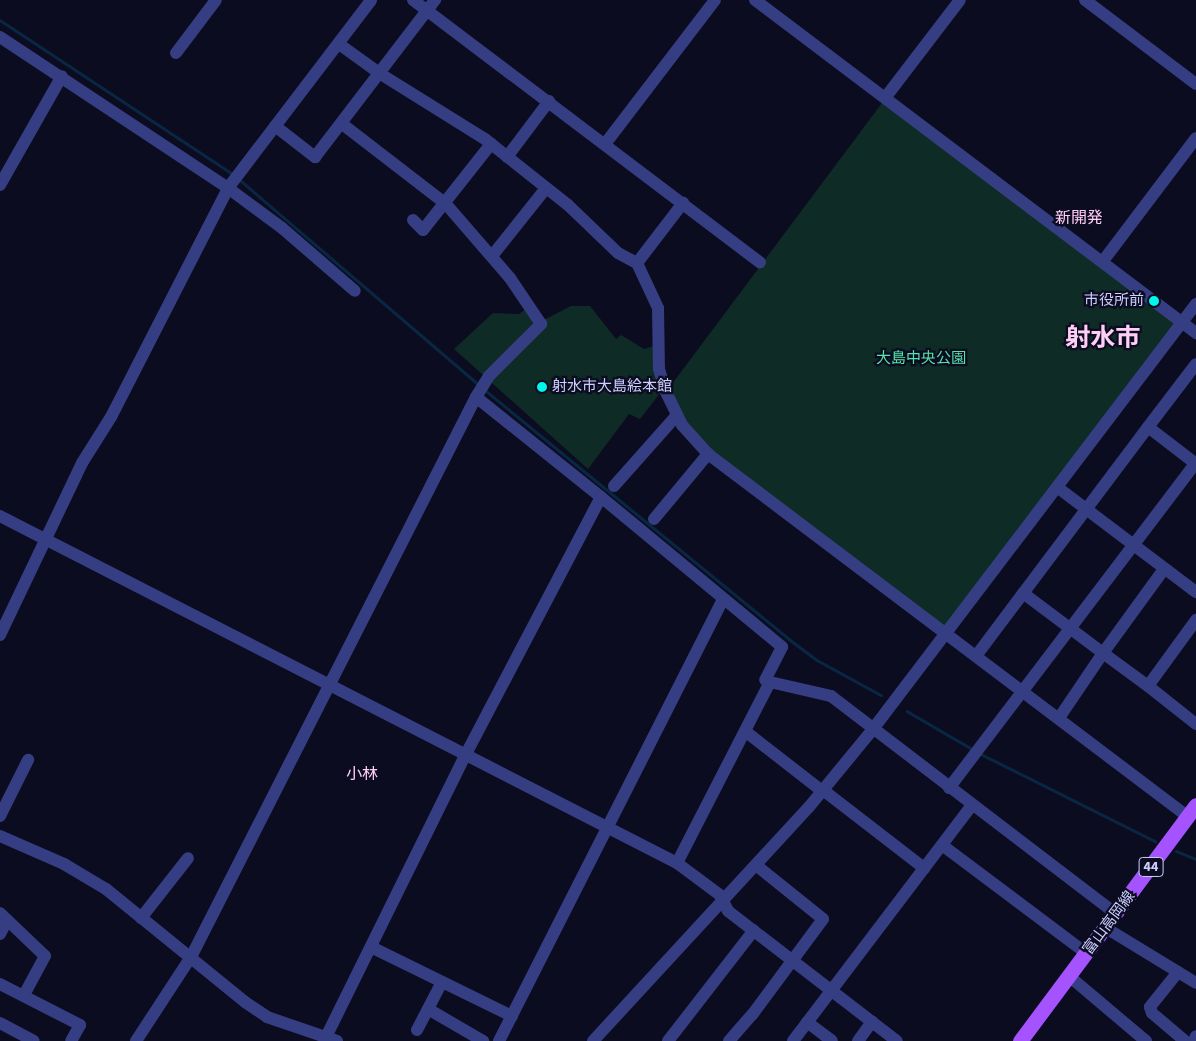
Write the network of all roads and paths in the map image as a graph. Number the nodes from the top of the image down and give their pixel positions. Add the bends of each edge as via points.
1 (216, 0) edge
2 (371, 0) edge
3 (413, 0) edge
4 (715, 0) edge
5 (755, 0) edge
6 (960, 0) edge
7 (1085, 0) edge
8 (431, 5) edge
9 (0, 37) edge
10 (338, 44) junction
11 (176, 53) dead end
12 (379, 74) junction
13 (62, 76) junction
14 (1196, 84) edge
15 (886, 98) junction
16 (550, 101) junction
17 (342, 124) junction
18 (275, 126) junction
19 (1196, 138) edge
20 (490, 144) junction
21 (605, 144) junction
22 (507, 157) junction
23 (0, 184) edge
24 (228, 188) junction
25 (546, 188) junction
26 (683, 202) junction
27 (446, 204) junction
28 (413, 220) dead end
29 (492, 256) junction
30 (760, 262) dead end
31 (1103, 262) junction
32 (637, 264) junction
33 (355, 291) dead end
34 (1196, 304) edge
35 (1183, 323) junction
36 (1196, 333) edge
37 (1196, 364) edge
38 (476, 397) junction
39 (676, 415) junction
40 (1148, 427) junction
41 (708, 454) junction
42 (1196, 462) edge
43 (614, 486) dead end
44 (1057, 487) junction
45 (601, 497) junction
46 (1086, 509) junction
47 (0, 516) edge
48 (654, 519) dead end
49 (47, 541) junction
50 (1134, 546) junction
51 (1164, 569) junction
52 (1196, 592) edge
53 (1023, 593) junction
54 (723, 600) junction
55 (1196, 620) edge
56 (1071, 628) junction
57 (946, 633) junction
58 (0, 635) edge
59 (1102, 653) junction
60 (976, 656) junction
61 (764, 680) dead end
62 (330, 684) junction
63 (1148, 686) junction
64 (1024, 692) junction
65 (1059, 718) junction
66 (1196, 724) edge
67 (873, 729) junction
68 (745, 731) junction
69 (466, 754) junction
70 (28, 760) dead end
71 (949, 788) junction
72 (823, 791) junction
73 (972, 805) junction
74 (1192, 811) edge
75 (0, 816) edge
76 (608, 827) junction
77 (0, 836) edge
78 (942, 845) junction
79 (188, 858) dead end
80 (677, 863) junction
81 (757, 866) junction
82 (924, 868) junction
83 (723, 904) junction
84 (1116, 914) junction
85 (3, 917) edge
86 (141, 918) junction
87 (1106, 928) junction
88 (754, 930) junction
89 (0, 934) edge
90 (371, 947) junction
91 (1086, 953) junction
92 (191, 958) junction
93 (792, 960) junction
94 (1178, 972) junction
95 (1069, 976) junction
96 (442, 982) junction
97 (1196, 983) edge
98 (0, 984) edge
99 (831, 990) junction
100 (24, 995) junction
101 (428, 1009) junction
102 (512, 1016) junction
103 (807, 1022) junction
104 (872, 1022) junction
105 (0, 1023) edge
106 (417, 1030) dead end
107 (1196, 1036) edge
108 (331, 1039) edge
109 (34, 1041) edge
110 (71, 1041) edge
111 (136, 1041) edge
112 (483, 1041) edge
113 (499, 1041) edge
114 (593, 1041) edge
115 (668, 1041) edge
116 (729, 1041) edge
117 (793, 1041) edge
118 (832, 1041) edge
119 (858, 1041) edge
120 (897, 1041) edge
121 (1020, 1041) edge
122 (1146, 1041) edge
123 (1185, 1041) edge
124 (1194, 1041) edge

1 - 11 street
2 - 10 street
3 - 8 street
4 - 21 street
5 - 15 street
6 - 15 street
7 - 14 street
8 - 12 street
8 - 16 street
9 - 13 street
10 - 12 street
10 - 18 street
12 - 17 street
12 - 20 street
13 - 23 street
13 - 24 street
15 - 31 street
16 - 21 street
16 - 22 street
17 - 18 street via 315,157
17 - 27 street
18 - 24 street
19 - 31 street
20 - 22 street
20 - 27 street
21 - 26 street
22 - 25 street
24 - 33 street via 282,228
24 - 49 street via 111,417 82,463
25 - 29 street
25 - 32 street via 618,253
26 - 30 street
26 - 32 street
27 - 28 street via 423,230
27 - 29 street
29 - 38 street via 541,324 489,376
31 - 35 street
32 - 39 street via 658,308 659,369
34 - 35 street
35 - 36 street
35 - 44 street
37 - 40 street
38 - 45 street
38 - 62 street
39 - 41 street
39 - 43 street
40 - 42 street
40 - 46 street
41 - 48 street
41 - 57 street
42 - 50 street
44 - 46 street
44 - 57 street
45 - 54 street
45 - 69 street
46 - 50 street
46 - 53 street
47 - 49 street
49 - 58 street
49 - 62 street
50 - 51 street
50 - 56 street
51 - 52 street
51 - 59 street
53 - 56 street
53 - 60 street
54 - 61 street via 782,647
54 - 76 street
55 - 63 street
56 - 59 street
56 - 64 street
57 - 60 street
57 - 67 street
59 - 63 street
59 - 65 street
60 - 64 street
62 - 69 street
62 - 92 street
63 - 66 street
64 - 65 street
64 - 71 street
65 - 74 street
67 - 68 street via 831,696 770,682
67 - 71 street
67 - 72 street
68 - 72 street
68 - 80 street
69 - 76 street
69 - 90 street
70 - 75 street
71 - 73 street
72 - 81 street
72 - 82 street
73 - 78 street
73 - 84 street
74 - 84 main road, 富山高岡線 / 44
76 - 80 street
76 - 102 street
77 - 86 street via 64,864 106,889
78 - 82 street
78 - 91 street
79 - 86 street
80 - 83 street via 720,895
81 - 83 street
81 - 93 street via 822,919
82 - 99 street
83 - 88 street
83 - 114 street
84 - 87 main road, 富山高岡線 / 44
85 - 89 street
85 - 100 street via 44,956
86 - 92 street
87 - 91 main road, 富山高岡線 / 44
87 - 94 street
88 - 93 street
88 - 115 street
90 - 96 street
90 - 108 street
91 - 95 main road, 富山高岡線 / 44
92 - 108 street via 267,1016
92 - 111 street
93 - 99 street
93 - 116 street
94 - 97 street
94 - 123 street via 1150,1007 1152,1013
95 - 121 main road, 富山高岡線 / 44
95 - 122 street
96 - 101 street
96 - 102 street
98 - 100 street
99 - 103 street
99 - 104 street
100 - 110 street via 80,1025
101 - 106 street
101 - 112 street
102 - 113 street
103 - 117 street
103 - 118 street
104 - 119 street
104 - 120 street
105 - 109 street
107 - 124 street

